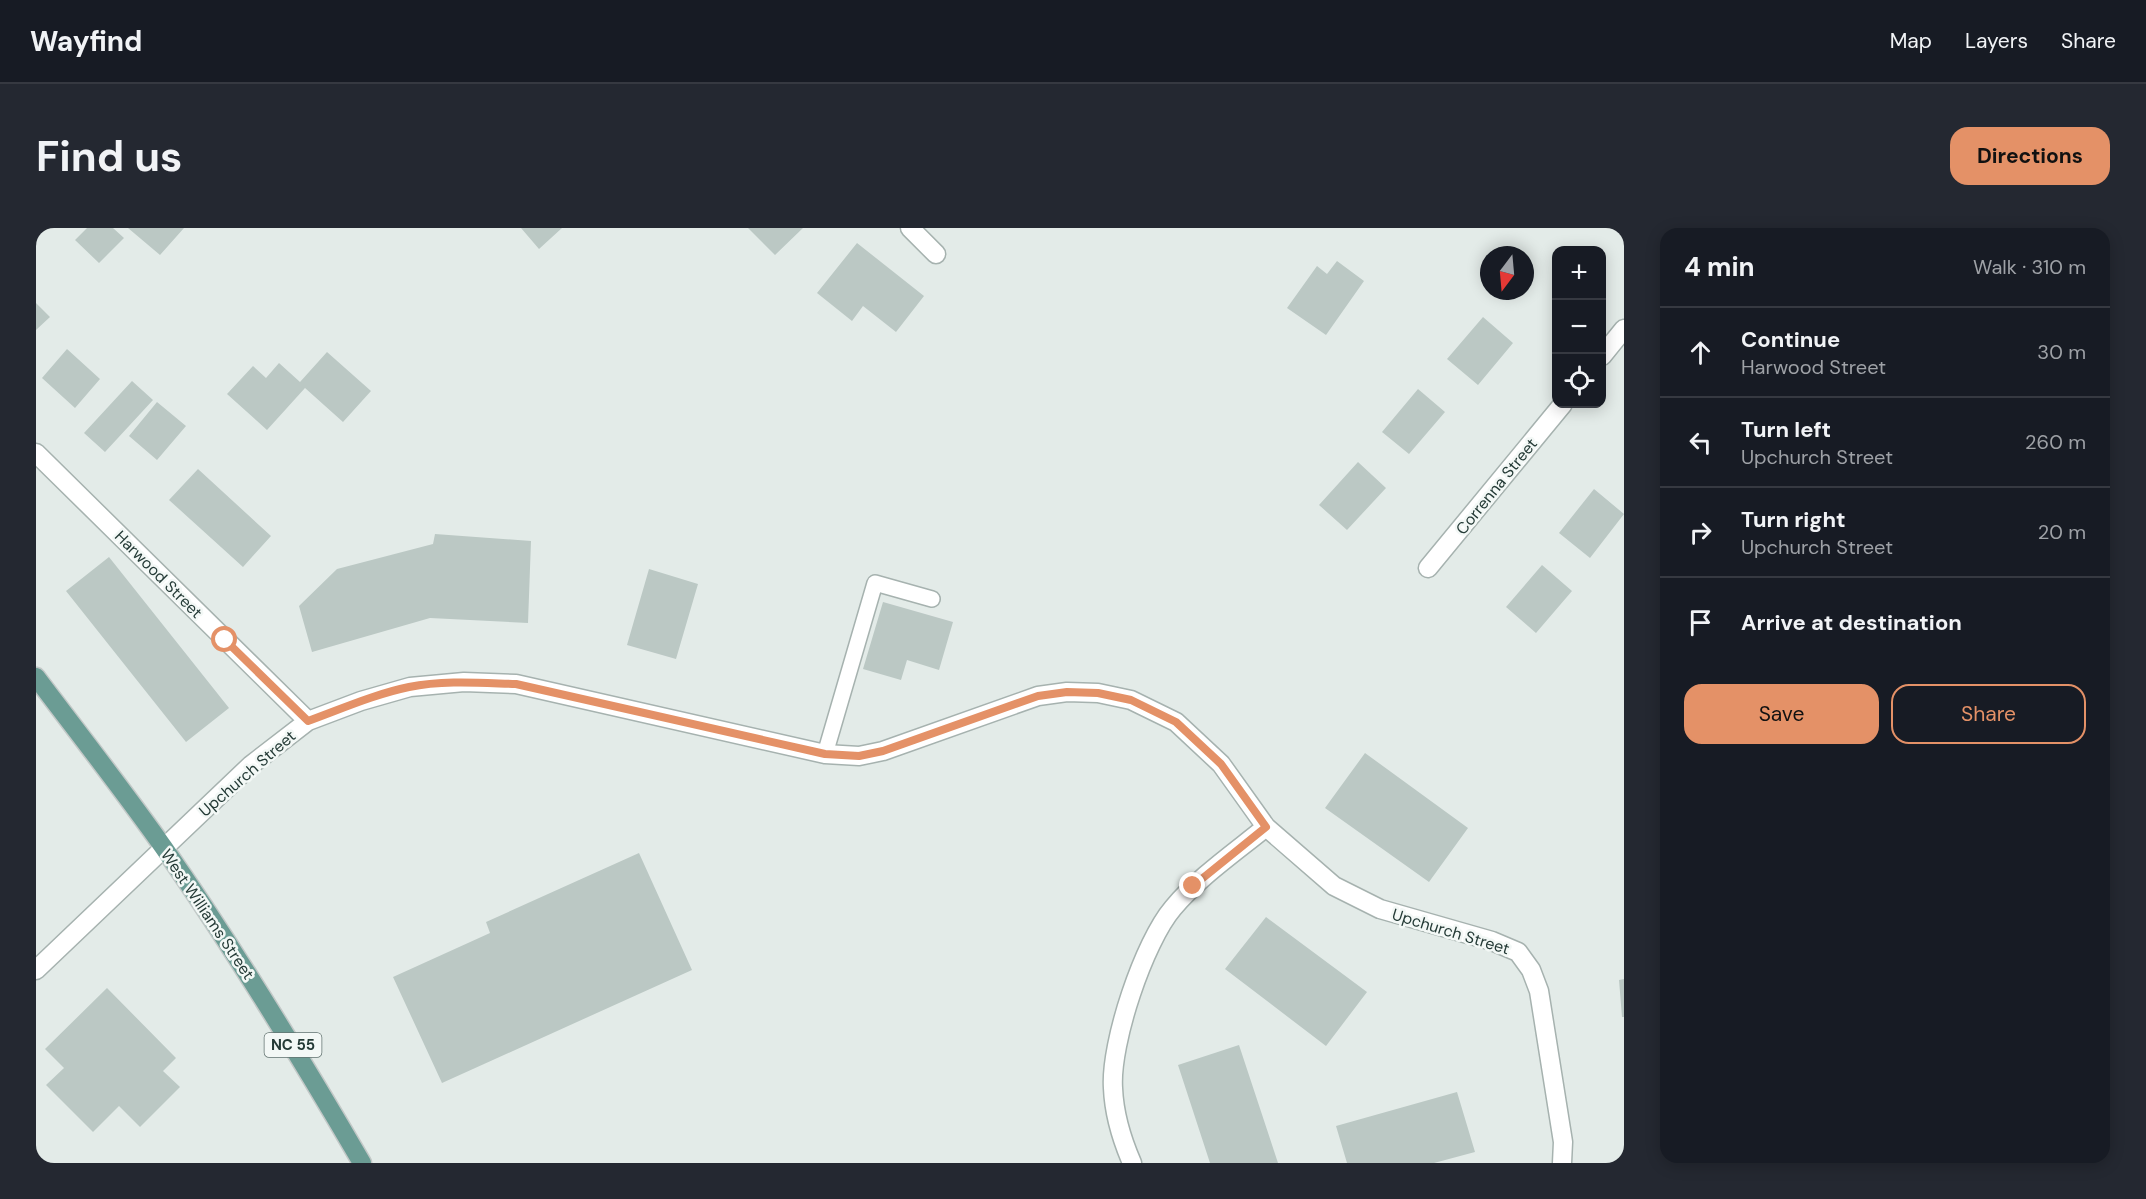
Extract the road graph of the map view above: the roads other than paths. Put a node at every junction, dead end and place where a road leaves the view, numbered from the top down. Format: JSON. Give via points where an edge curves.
{"nodes":[{"id":1,"x":910,"y":228,"type":"edge"},
{"id":2,"x":936,"y":254,"type":"dead end"},
{"id":3,"x":1624,"y":329,"type":"edge"},
{"id":4,"x":1604,"y":354,"type":"edge"},
{"id":5,"x":1560,"y":408,"type":"edge"},
{"id":6,"x":36,"y":453,"type":"edge"},
{"id":7,"x":1428,"y":568,"type":"dead end"},
{"id":8,"x":932,"y":599,"type":"dead end"},
{"id":9,"x":36,"y":677,"type":"edge"},
{"id":10,"x":308,"y":721,"type":"junction"},
{"id":11,"x":825,"y":754,"type":"junction"},
{"id":12,"x":1266,"y":827,"type":"junction"},
{"id":13,"x":163,"y":848,"type":"junction"},
{"id":14,"x":36,"y":970,"type":"edge"},
{"id":15,"x":362,"y":1163,"type":"edge"},
{"id":16,"x":1132,"y":1163,"type":"edge"},
{"id":17,"x":1562,"y":1163,"type":"edge"}],
"edges":[{"from":1,"to":2,"type":"street"},
{"from":3,"to":4,"type":"street"},
{"from":5,"to":7,"type":"street","name":"Correnna Street"},
{"from":6,"to":10,"type":"street","name":"Harwood Street"},
{"from":8,"to":11,"type":"lane","via":[[875,583]]},
{"from":9,"to":13,"type":"main road","name":"West Williams Street","number":"NC 55"},
{"from":10,"to":11,"type":"street","name":"Upchurch Street","via":[[410,687],[464,682],[516,684]]},
{"from":10,"to":13,"type":"street","name":"Upchurch Street","via":[[251,765]]},
{"from":11,"to":12,"type":"street","name":"Upchurch Street","via":[[859,756],[883,751],[1038,696],[1098,693],[1131,700],[1176,722],[1221,764]]},
{"from":12,"to":16,"type":"street","via":[[1193,886],[1171,910],[1138,973],[1125,1012],[1113,1086],[1117,1117]]},
{"from":12,"to":17,"type":"street","name":"Upchurch Street","via":[[1315,872],[1355,898],[1518,952],[1539,991],[1563,1142]]},
{"from":13,"to":14,"type":"street","name":"Upchurch Street"},
{"from":13,"to":15,"type":"main road","name":"West Williams Street","number":"NC 55","via":[[290,1039]]}]}
